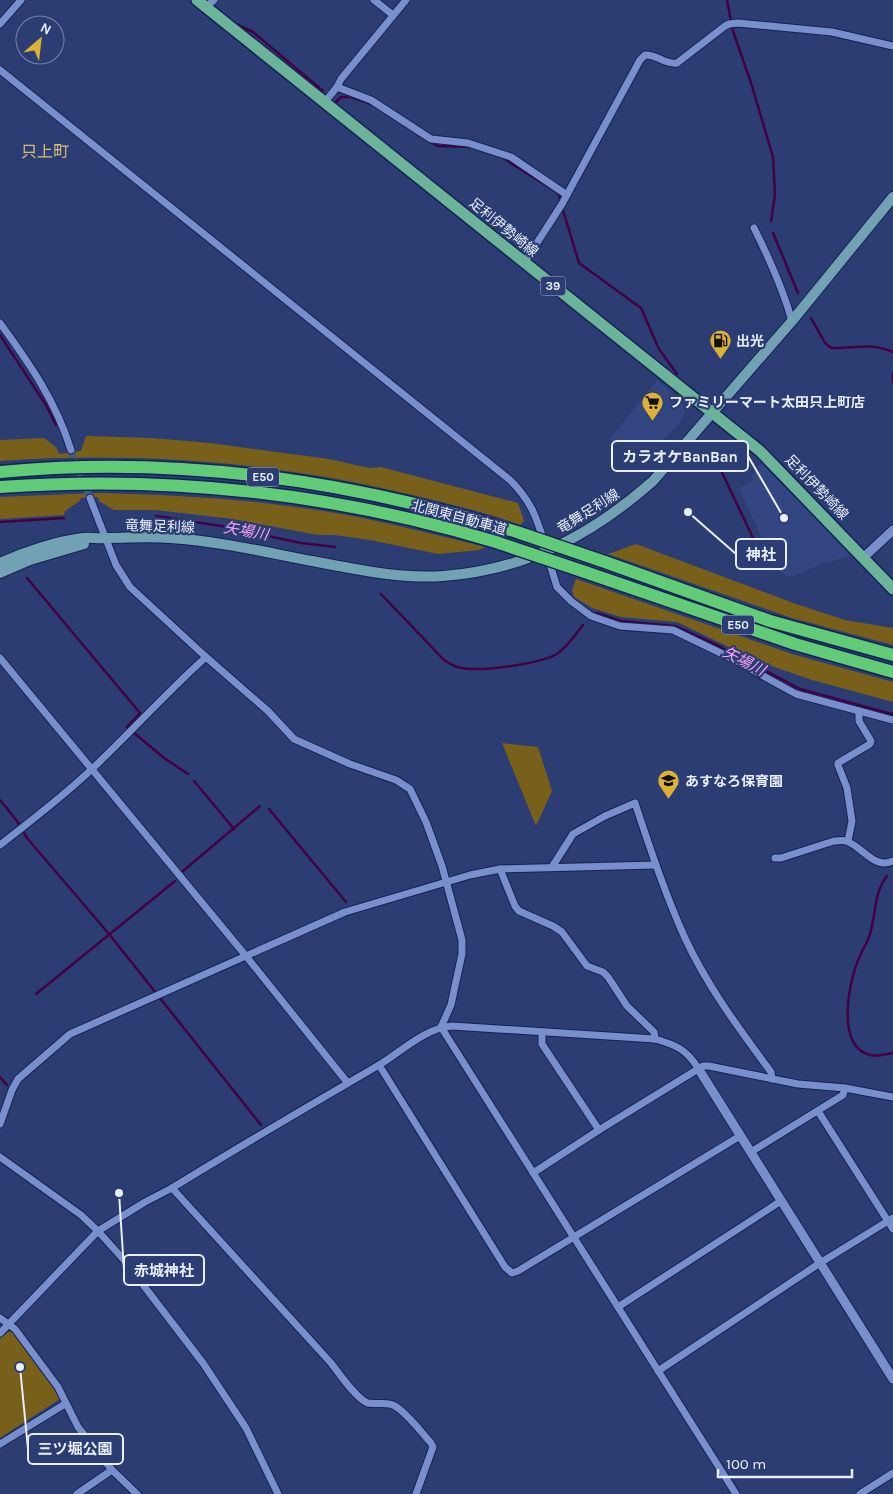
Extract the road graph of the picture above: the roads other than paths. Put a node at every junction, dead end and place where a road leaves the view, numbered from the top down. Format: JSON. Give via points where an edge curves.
{"nodes":[{"id":1,"x":21,"y":0,"type":"edge"},
{"id":2,"x":374,"y":0,"type":"edge"},
{"id":3,"x":406,"y":0,"type":"edge"},
{"id":4,"x":206,"y":2,"type":"edge"},
{"id":5,"x":393,"y":14,"type":"junction"},
{"id":6,"x":0,"y":24,"type":"edge"},
{"id":7,"x":893,"y":46,"type":"edge"},
{"id":8,"x":0,"y":70,"type":"edge"},
{"id":9,"x":337,"y":87,"type":"junction"},
{"id":10,"x":324,"y":103,"type":"junction"},
{"id":11,"x":567,"y":195,"type":"junction"},
{"id":12,"x":893,"y":197,"type":"edge"},
{"id":13,"x":754,"y":228,"type":"dead end"},
{"id":14,"x":524,"y":262,"type":"junction"},
{"id":15,"x":792,"y":321,"type":"junction"},
{"id":16,"x":0,"y":323,"type":"edge"},
{"id":17,"x":713,"y":413,"type":"junction"},
{"id":18,"x":71,"y":450,"type":"tunnel mouth"},
{"id":19,"x":0,"y":472,"type":"edge"},
{"id":20,"x":0,"y":487,"type":"edge"},
{"id":21,"x":90,"y":498,"type":"tunnel mouth"},
{"id":22,"x":893,"y":530,"type":"edge"},
{"id":23,"x":107,"y":538,"type":"junction"},
{"id":24,"x":546,"y":551,"type":"junction"},
{"id":25,"x":863,"y":558,"type":"junction"},
{"id":26,"x":0,"y":563,"type":"edge"},
{"id":27,"x":0,"y":573,"type":"edge"},
{"id":28,"x":893,"y":589,"type":"edge"},
{"id":29,"x":893,"y":655,"type":"edge"},
{"id":30,"x":206,"y":657,"type":"junction"},
{"id":31,"x":0,"y":658,"type":"edge"},
{"id":32,"x":893,"y":672,"type":"edge"},
{"id":33,"x":859,"y":711,"type":"junction"},
{"id":34,"x":893,"y":720,"type":"edge"},
{"id":35,"x":92,"y":769,"type":"junction"},
{"id":36,"x":848,"y":841,"type":"junction"},
{"id":37,"x":0,"y":845,"type":"edge"},
{"id":38,"x":775,"y":858,"type":"dead end"},
{"id":39,"x":893,"y":861,"type":"edge"},
{"id":40,"x":656,"y":865,"type":"junction"},
{"id":41,"x":552,"y":867,"type":"junction"},
{"id":42,"x":500,"y":869,"type":"junction"},
{"id":43,"x":446,"y":883,"type":"junction"},
{"id":44,"x":246,"y":956,"type":"junction"},
{"id":45,"x":441,"y":1027,"type":"junction"},
{"id":46,"x":542,"y":1032,"type":"junction"},
{"id":47,"x":655,"y":1039,"type":"junction"},
{"id":48,"x":379,"y":1065,"type":"junction"},
{"id":49,"x":698,"y":1068,"type":"junction"},
{"id":50,"x":772,"y":1079,"type":"junction"},
{"id":51,"x":347,"y":1082,"type":"junction"},
{"id":52,"x":844,"y":1088,"type":"junction"},
{"id":53,"x":893,"y":1097,"type":"edge"},
{"id":54,"x":818,"y":1111,"type":"junction"},
{"id":55,"x":0,"y":1124,"type":"edge"},
{"id":56,"x":599,"y":1130,"type":"junction"},
{"id":57,"x":740,"y":1136,"type":"junction"},
{"id":58,"x":751,"y":1152,"type":"junction"},
{"id":59,"x":0,"y":1157,"type":"edge"},
{"id":60,"x":533,"y":1173,"type":"junction"},
{"id":61,"x":172,"y":1188,"type":"junction"},
{"id":62,"x":782,"y":1201,"type":"junction"},
{"id":63,"x":890,"y":1220,"type":"edge"},
{"id":64,"x":893,"y":1229,"type":"edge"},
{"id":65,"x":98,"y":1231,"type":"junction"},
{"id":66,"x":574,"y":1238,"type":"junction"},
{"id":67,"x":820,"y":1263,"type":"junction"},
{"id":68,"x":618,"y":1307,"type":"junction"},
{"id":69,"x":0,"y":1318,"type":"edge"},
{"id":70,"x":9,"y":1325,"type":"junction"},
{"id":71,"x":0,"y":1333,"type":"edge"},
{"id":72,"x":658,"y":1371,"type":"junction"},
{"id":73,"x":893,"y":1378,"type":"edge"},
{"id":74,"x":65,"y":1404,"type":"junction"},
{"id":75,"x":0,"y":1444,"type":"edge"},
{"id":76,"x":112,"y":1470,"type":"junction"},
{"id":77,"x":893,"y":1474,"type":"edge"},
{"id":78,"x":77,"y":1494,"type":"edge"},
{"id":79,"x":137,"y":1494,"type":"edge"},
{"id":80,"x":278,"y":1494,"type":"edge"},
{"id":81,"x":416,"y":1494,"type":"edge"},
{"id":82,"x":736,"y":1494,"type":"edge"},
{"id":83,"x":860,"y":1494,"type":"edge"}],
"edges":[{"from":1,"to":6,"type":"street"},
{"from":2,"to":5,"type":"street"},
{"from":3,"to":5,"type":"street"},
{"from":4,"to":10,"type":"main road","name":"足利伊勢崎線","number":"39"},
{"from":5,"to":9,"type":"street"},
{"from":7,"to":11,"type":"street","via":[[832,32],[738,22],[725,26],[677,63],[645,55]]},
{"from":8,"to":24,"type":"street","via":[[510,480],[531,506]]},
{"from":9,"to":10,"type":"street"},
{"from":9,"to":11,"type":"street","via":[[371,100],[431,139],[468,143],[511,157]]},
{"from":10,"to":14,"type":"main road","name":"足利伊勢崎線","number":"39"},
{"from":11,"to":14,"type":"street"},
{"from":12,"to":15,"type":"main road","name":"竜舞足利線"},
{"from":13,"to":15,"type":"street"},
{"from":14,"to":17,"type":"main road","name":"足利伊勢崎線","number":"39"},
{"from":15,"to":17,"type":"main road","name":"竜舞足利線"},
{"from":16,"to":18,"type":"street","via":[[52,400]]},
{"from":17,"to":24,"type":"main road","name":"竜舞足利線","via":[[632,500],[604,521]]},
{"from":17,"to":25,"type":"main road","name":"足利伊勢崎線","number":"39","via":[[772,462]]},
{"from":19,"to":29,"type":"highway","name":"北関東自動車道","number":"E50","bridge":true,"via":[[165,468],[273,478],[376,495],[520,533],[770,621]]},
{"from":20,"to":32,"type":"highway","name":"北関東自動車道","number":"E50","bridge":true,"via":[[161,484],[247,491],[374,510],[496,542],[795,644]]},
{"from":21,"to":23,"type":"street"},
{"from":22,"to":25,"type":"street"},
{"from":23,"to":24,"type":"main road","name":"竜舞足利線","via":[[140,536],[193,540],[414,576],[444,576],[493,569]]},
{"from":23,"to":26,"type":"main road","name":"竜舞足利線","via":[[64,542]]},
{"from":23,"to":27,"type":"main road","name":"竜舞足利線","via":[[30,560]]},
{"from":23,"to":30,"type":"street","via":[[125,581]]},
{"from":24,"to":33,"type":"street","via":[[557,587],[592,616],[620,626],[673,630],[796,694]]},
{"from":25,"to":28,"type":"main road","name":"足利伊勢崎線","number":"39"},
{"from":30,"to":35,"type":"street"},
{"from":30,"to":43,"type":"street","via":[[268,711],[294,739],[396,780],[408,788],[426,822]]},
{"from":31,"to":35,"type":"street"},
{"from":33,"to":34,"type":"street"},
{"from":33,"to":36,"type":"street","via":[[859,720],[870,744],[838,763],[848,788],[852,821]]},
{"from":35,"to":37,"type":"street"},
{"from":35,"to":44,"type":"street"},
{"from":36,"to":38,"type":"street","via":[[834,841]]},
{"from":36,"to":39,"type":"street","via":[[880,862]]},
{"from":40,"to":41,"type":"street"},
{"from":40,"to":41,"type":"street","via":[[635,803],[573,834]]},
{"from":40,"to":50,"type":"street","via":[[703,972],[771,1072]]},
{"from":41,"to":42,"type":"street"},
{"from":42,"to":43,"type":"street","via":[[470,874]]},
{"from":42,"to":47,"type":"street","via":[[519,911],[562,932],[588,966],[608,977],[627,1006],[654,1032]]},
{"from":43,"to":44,"type":"street","via":[[345,912]]},
{"from":43,"to":45,"type":"street","via":[[463,948],[451,1005]]},
{"from":44,"to":51,"type":"street"},
{"from":44,"to":55,"type":"street","via":[[70,1034],[18,1079]]},
{"from":45,"to":46,"type":"street"},
{"from":45,"to":48,"type":"street"},
{"from":45,"to":60,"type":"street"},
{"from":46,"to":47,"type":"street"},
{"from":46,"to":56,"type":"street","via":[[542,1044]]},
{"from":47,"to":49,"type":"street","via":[[686,1052]]},
{"from":48,"to":51,"type":"street"},
{"from":48,"to":66,"type":"street","via":[[508,1271],[518,1272]]},
{"from":49,"to":50,"type":"street","via":[[709,1066]]},
{"from":49,"to":56,"type":"street"},
{"from":49,"to":57,"type":"street"},
{"from":50,"to":52,"type":"street"},
{"from":51,"to":61,"type":"street"},
{"from":52,"to":53,"type":"street"},
{"from":52,"to":54,"type":"street","via":[[843,1095]]},
{"from":54,"to":58,"type":"street"},
{"from":54,"to":63,"type":"street"},
{"from":56,"to":60,"type":"street"},
{"from":57,"to":58,"type":"street"},
{"from":57,"to":66,"type":"street"},
{"from":58,"to":62,"type":"street"},
{"from":59,"to":65,"type":"street","via":[[81,1215]]},
{"from":60,"to":66,"type":"street"},
{"from":61,"to":65,"type":"street"},
{"from":61,"to":81,"type":"street","via":[[356,1394],[365,1402],[392,1404],[431,1443],[433,1447]]},
{"from":62,"to":67,"type":"street"},
{"from":62,"to":68,"type":"street"},
{"from":63,"to":64,"type":"street"},
{"from":63,"to":67,"type":"street"},
{"from":65,"to":70,"type":"street"},
{"from":65,"to":80,"type":"street","via":[[203,1363],[246,1428]]},
{"from":66,"to":68,"type":"street"},
{"from":67,"to":72,"type":"street"},
{"from":67,"to":73,"type":"street"},
{"from":68,"to":72,"type":"street"},
{"from":69,"to":70,"type":"street"},
{"from":70,"to":71,"type":"street"},
{"from":70,"to":74,"type":"street","via":[[58,1387]]},
{"from":72,"to":82,"type":"street"},
{"from":74,"to":75,"type":"street"},
{"from":74,"to":76,"type":"street","via":[[78,1427]]},
{"from":76,"to":78,"type":"street"},
{"from":76,"to":79,"type":"street"},
{"from":77,"to":83,"type":"street"}]}
